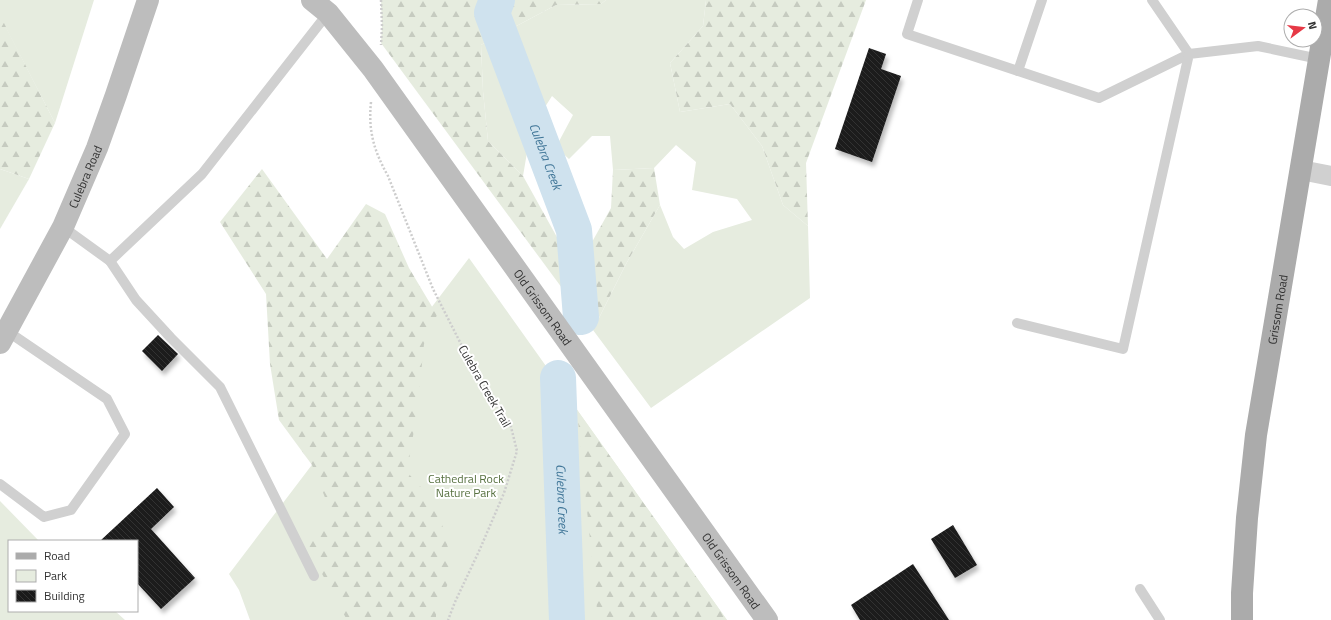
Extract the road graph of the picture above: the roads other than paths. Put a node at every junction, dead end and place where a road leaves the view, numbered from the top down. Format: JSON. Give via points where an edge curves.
{"nodes":[{"id":1,"x":148,"y":0,"type":"edge"},
{"id":2,"x":918,"y":0,"type":"edge"},
{"id":3,"x":1042,"y":0,"type":"edge"},
{"id":4,"x":1152,"y":0,"type":"edge"},
{"id":5,"x":1329,"y":0,"type":"edge"},
{"id":6,"x":319,"y":4,"type":"edge"},
{"id":7,"x":1189,"y":54,"type":"junction"},
{"id":8,"x":1319,"y":59,"type":"junction"},
{"id":9,"x":1018,"y":71,"type":"junction"},
{"id":10,"x":1301,"y":170,"type":"junction"},
{"id":11,"x":1331,"y":176,"type":"edge"},
{"id":12,"x":63,"y":227,"type":"junction"},
{"id":13,"x":110,"y":261,"type":"junction"},
{"id":14,"x":1017,"y":322,"type":"dead end"},
{"id":15,"x":3,"y":337,"type":"edge"},
{"id":16,"x":0,"y":484,"type":"edge"},
{"id":17,"x":314,"y":576,"type":"dead end"},
{"id":18,"x":1140,"y":589,"type":"dead end"},
{"id":19,"x":767,"y":620,"type":"edge"},
{"id":20,"x":1160,"y":620,"type":"edge"},
{"id":21,"x":1242,"y":620,"type":"edge"}],
"edges":[{"from":1,"to":12,"type":"street","name":"Culebra Road","via":[[97,148]]},
{"from":2,"to":9,"type":"lane","via":[[907,34]]},
{"from":3,"to":9,"type":"lane"},
{"from":4,"to":7,"type":"lane"},
{"from":5,"to":8,"type":"main road","name":"Grissom Road"},
{"from":6,"to":13,"type":"lane","via":[[202,174]]},
{"from":6,"to":19,"type":"street","name":"Old Grissom Road","via":[[374,69]]},
{"from":7,"to":8,"type":"lane","via":[[1258,46]]},
{"from":7,"to":9,"type":"lane","via":[[1099,98]]},
{"from":7,"to":14,"type":"lane","via":[[1123,349]]},
{"from":8,"to":10,"type":"main road","name":"Grissom Road"},
{"from":10,"to":11,"type":"street"},
{"from":10,"to":21,"type":"main road","name":"Grissom Road","via":[[1256,435],[1246,518]]},
{"from":12,"to":13,"type":"lane"},
{"from":12,"to":15,"type":"street","name":"Culebra Road"},
{"from":13,"to":17,"type":"lane","via":[[136,300],[220,387]]},
{"from":15,"to":16,"type":"lane","via":[[107,399],[124,434],[71,510],[44,517]]},
{"from":18,"to":20,"type":"lane"}]}
